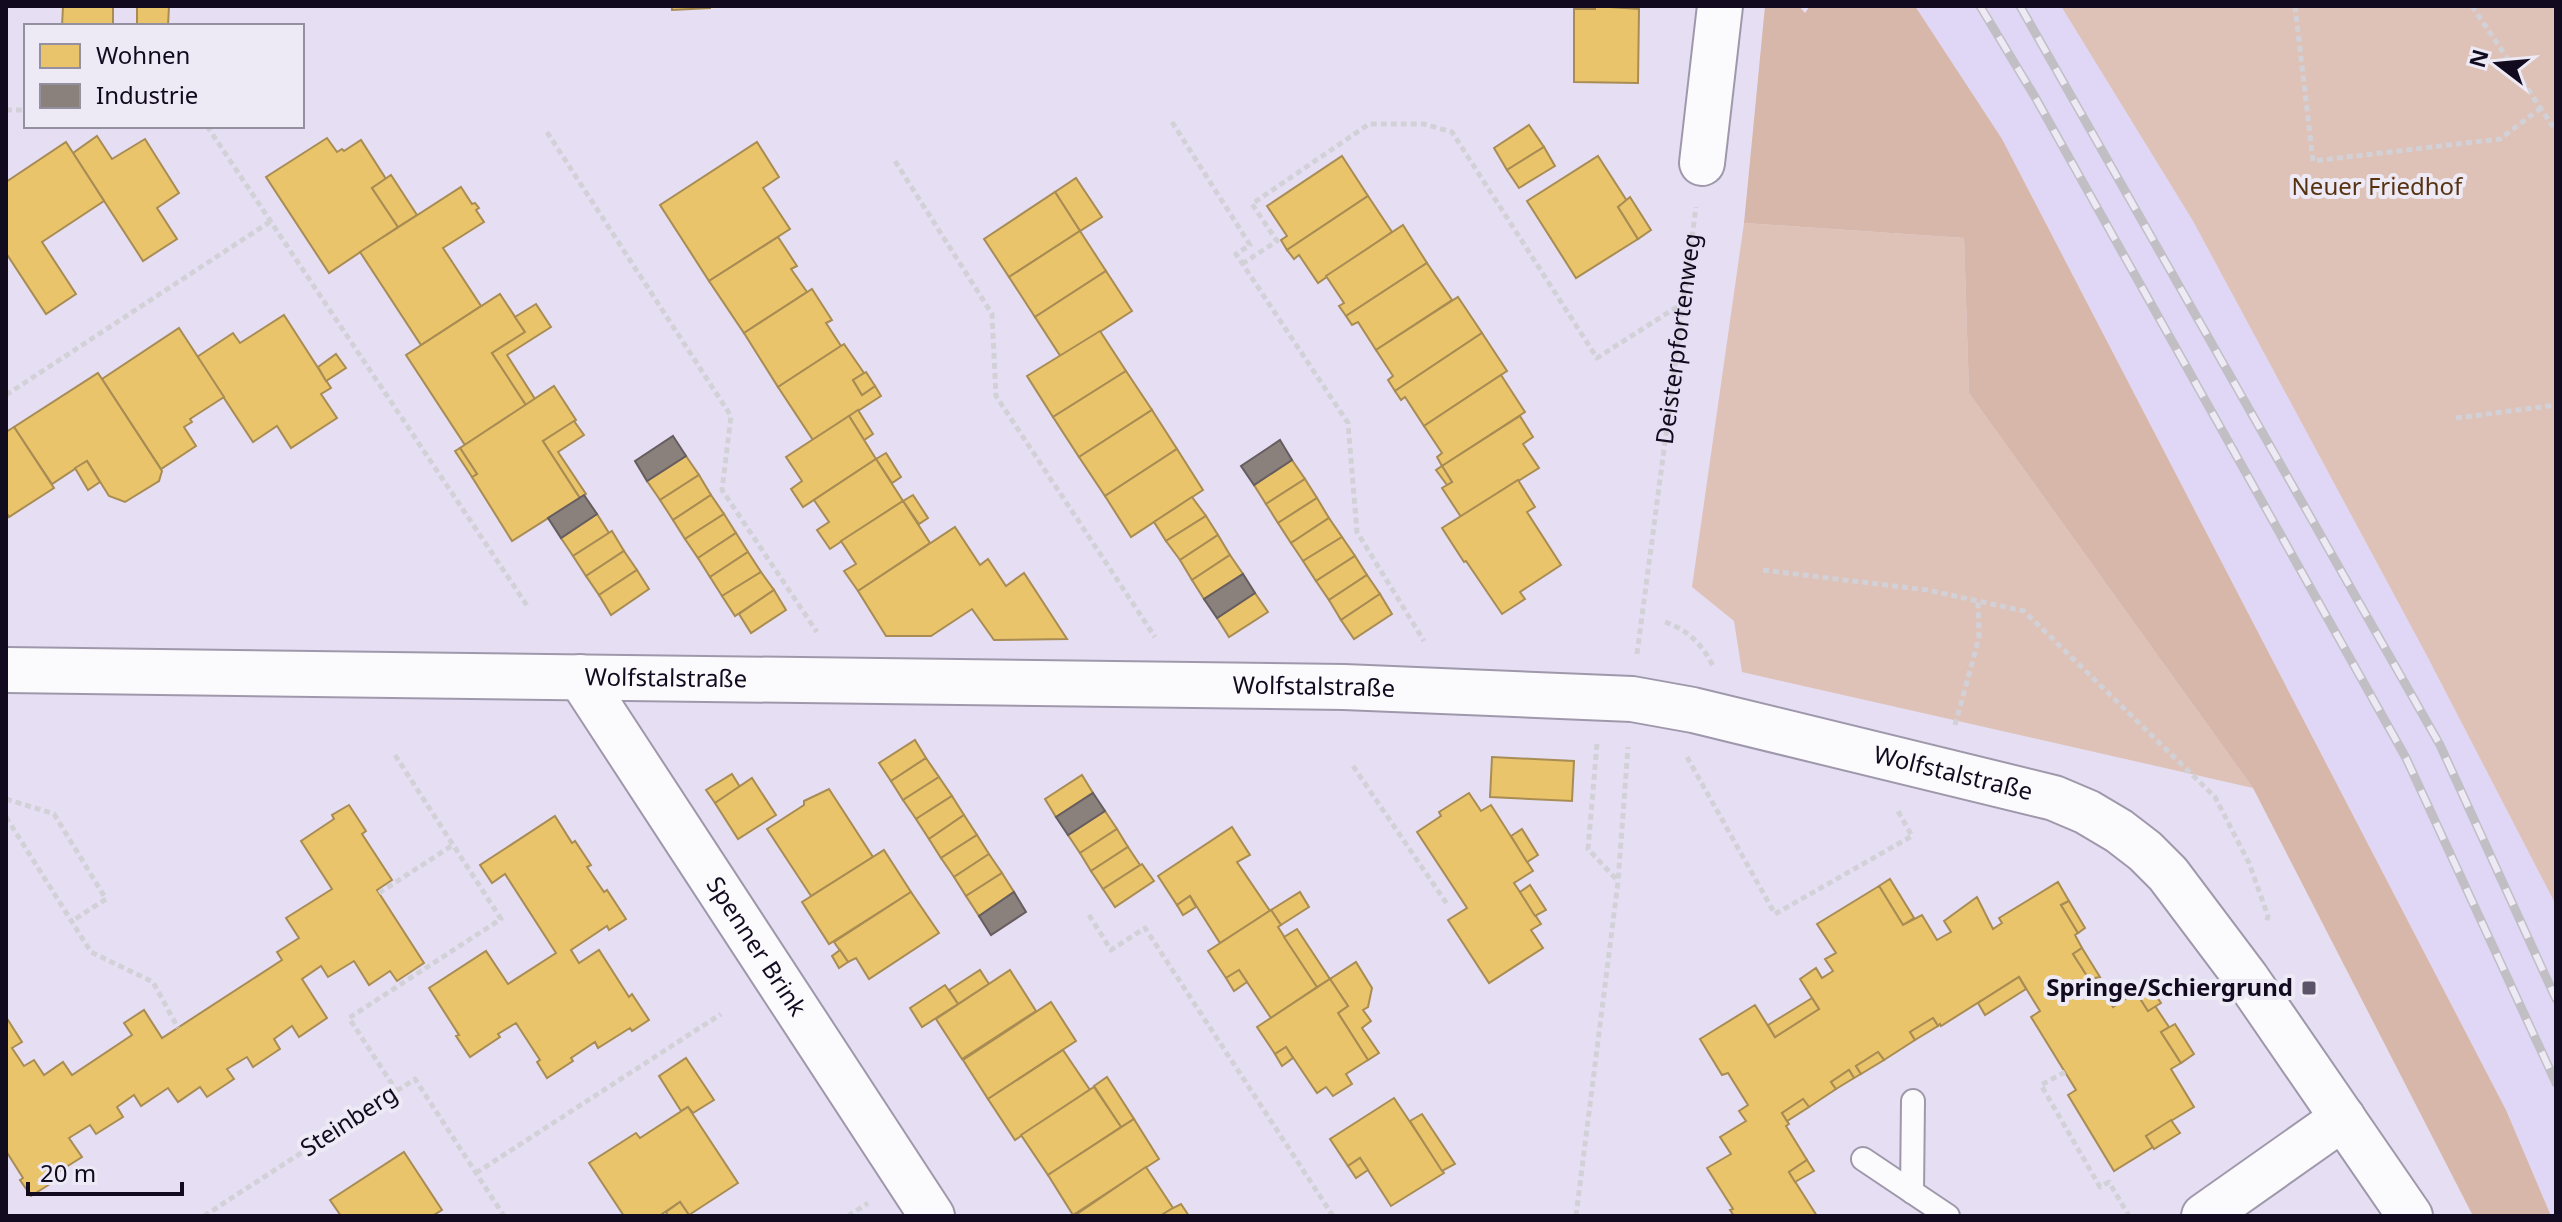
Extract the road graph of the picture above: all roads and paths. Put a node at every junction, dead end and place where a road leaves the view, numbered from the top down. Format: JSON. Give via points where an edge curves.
{"nodes":[{"id":1,"x":1720,"y":6,"type":"edge"},
{"id":2,"x":2295,"y":6,"type":"edge"},
{"id":3,"x":2472,"y":6,"type":"edge"},
{"id":4,"x":2541,"y":108,"type":"junction"},
{"id":5,"x":1172,"y":122,"type":"dead end"},
{"id":6,"x":208,"y":128,"type":"edge"},
{"id":7,"x":2556,"y":131,"type":"edge"},
{"id":8,"x":547,"y":132,"type":"dead end"},
{"id":9,"x":895,"y":161,"type":"dead end"},
{"id":10,"x":1702,"y":163,"type":"joint"},
{"id":11,"x":271,"y":221,"type":"junction"},
{"id":12,"x":1242,"y":264,"type":"junction"},
{"id":13,"x":1683,"y":302,"type":"junction"},
{"id":14,"x":6,"y":395,"type":"edge"},
{"id":15,"x":2556,"y":405,"type":"edge"},
{"id":16,"x":2456,"y":418,"type":"dead end"},
{"id":17,"x":1763,"y":570,"type":"dead end"},
{"id":18,"x":1978,"y":601,"type":"junction"},
{"id":19,"x":528,"y":607,"type":"dead end"},
{"id":20,"x":1665,"y":622,"type":"dead end"},
{"id":21,"x":823,"y":641,"type":"dead end"},
{"id":22,"x":1161,"y":645,"type":"dead end"},
{"id":23,"x":1429,"y":649,"type":"dead end"},
{"id":24,"x":1637,"y":655,"type":"dead end"},
{"id":25,"x":6,"y":670,"type":"edge"},
{"id":26,"x":1716,"y":672,"type":"dead end"},
{"id":27,"x":580,"y":677,"type":"junction"},
{"id":28,"x":1954,"y":728,"type":"dead end"},
{"id":29,"x":1598,"y":730,"type":"dead end"},
{"id":30,"x":1629,"y":745,"type":"dead end"},
{"id":31,"x":395,"y":755,"type":"dead end"},
{"id":32,"x":1686,"y":756,"type":"dead end"},
{"id":33,"x":1353,"y":766,"type":"dead end"},
{"id":34,"x":6,"y":799,"type":"edge"},
{"id":35,"x":1896,"y":808,"type":"dead end"},
{"id":36,"x":6,"y":817,"type":"edge"},
{"id":37,"x":453,"y":845,"type":"junction"},
{"id":38,"x":1618,"y":882,"type":"junction"},
{"id":39,"x":379,"y":893,"type":"dead end"},
{"id":40,"x":1447,"y":904,"type":"dead end"},
{"id":41,"x":1089,"y":915,"type":"dead end"},
{"id":42,"x":72,"y":921,"type":"junction"},
{"id":43,"x":2263,"y":931,"type":"dead end"},
{"id":44,"x":721,"y":1014,"type":"dead end"},
{"id":45,"x":178,"y":1028,"type":"dead end"},
{"id":46,"x":2065,"y":1072,"type":"dead end"},
{"id":47,"x":396,"y":1090,"type":"junction"},
{"id":48,"x":1913,"y":1101,"type":"dead end"},
{"id":49,"x":2343,"y":1118,"type":"junction"},
{"id":50,"x":1863,"y":1159,"type":"dead end"},
{"id":51,"x":476,"y":1173,"type":"junction"},
{"id":52,"x":1912,"y":1192,"type":"junction"},
{"id":53,"x":875,"y":1198,"type":"dead end"},
{"id":54,"x":204,"y":1216,"type":"edge"},
{"id":55,"x":504,"y":1216,"type":"edge"},
{"id":56,"x":848,"y":1216,"type":"edge"},
{"id":57,"x":932,"y":1216,"type":"edge"},
{"id":58,"x":1333,"y":1216,"type":"edge"},
{"id":59,"x":1576,"y":1216,"type":"edge"},
{"id":60,"x":1948,"y":1216,"type":"edge"},
{"id":61,"x":2129,"y":1216,"type":"edge"},
{"id":62,"x":2204,"y":1216,"type":"edge"},
{"id":63,"x":2410,"y":1216,"type":"edge"}],
"edges":[{"from":1,"to":10,"type":"street"},
{"from":2,"to":4,"type":"path","via":[[2313,161],[2500,139]]},
{"from":3,"to":4,"type":"path"},
{"from":4,"to":7,"type":"path"},
{"from":5,"to":12,"type":"path","via":[[1250,245],[1236,254]]},
{"from":6,"to":11,"type":"path"},
{"from":8,"to":21,"type":"path","via":[[731,416],[722,490]]},
{"from":9,"to":22,"type":"path","via":[[992,314],[996,396]]},
{"from":10,"to":13,"type":"path","name":"Deisterpfortenweg"},
{"from":11,"to":14,"type":"path"},
{"from":11,"to":19,"type":"path"},
{"from":12,"to":13,"type":"path","via":[[1277,241],[1252,204],[1369,124],[1424,124],[1452,132],[1597,358]]},
{"from":12,"to":23,"type":"path","via":[[1348,423],[1357,532]]},
{"from":13,"to":24,"type":"path","name":"Deisterpfortenweg"},
{"from":15,"to":16,"type":"path"},
{"from":17,"to":18,"type":"path"},
{"from":18,"to":28,"type":"path","via":[[1979,638]]},
{"from":18,"to":43,"type":"path","via":[[2024,611],[2215,797],[2249,863],[2268,916]]},
{"from":20,"to":26,"type":"path","via":[[1690,634]]},
{"from":25,"to":27,"type":"street","name":"Wolfstalstraße"},
{"from":27,"to":49,"type":"street","name":"Wolfstalstraße","via":[[1344,687],[1632,699],[2054,798],[2127,838],[2168,874]]},
{"from":27,"to":57,"type":"street","name":"Spenner Brink"},
{"from":29,"to":38,"type":"path","via":[[1588,849]]},
{"from":30,"to":38,"type":"path"},
{"from":31,"to":37,"type":"path"},
{"from":32,"to":35,"type":"path","via":[[1775,914],[1912,836]]},
{"from":33,"to":40,"type":"path"},
{"from":34,"to":42,"type":"path","via":[[54,814],[106,899]]},
{"from":36,"to":42,"type":"path"},
{"from":37,"to":39,"type":"path"},
{"from":37,"to":47,"type":"path","via":[[501,919],[349,1018]]},
{"from":38,"to":59,"type":"path"},
{"from":41,"to":58,"type":"path","via":[[1111,950],[1145,928]]},
{"from":42,"to":45,"type":"path","via":[[91,952],[153,982]]},
{"from":44,"to":51,"type":"path"},
{"from":46,"to":61,"type":"path","via":[[2041,1085],[2100,1187],[2109,1182]]},
{"from":47,"to":51,"type":"path","name":"Steinberg","via":[[415,1079]]},
{"from":47,"to":54,"type":"path","name":"Steinberg"},
{"from":48,"to":52,"type":"lane"},
{"from":49,"to":62,"type":"street"},
{"from":49,"to":63,"type":"street","name":"Wolfstalstraße"},
{"from":50,"to":52,"type":"lane"},
{"from":51,"to":55,"type":"path"},
{"from":52,"to":60,"type":"lane"},
{"from":53,"to":56,"type":"path"}]}
